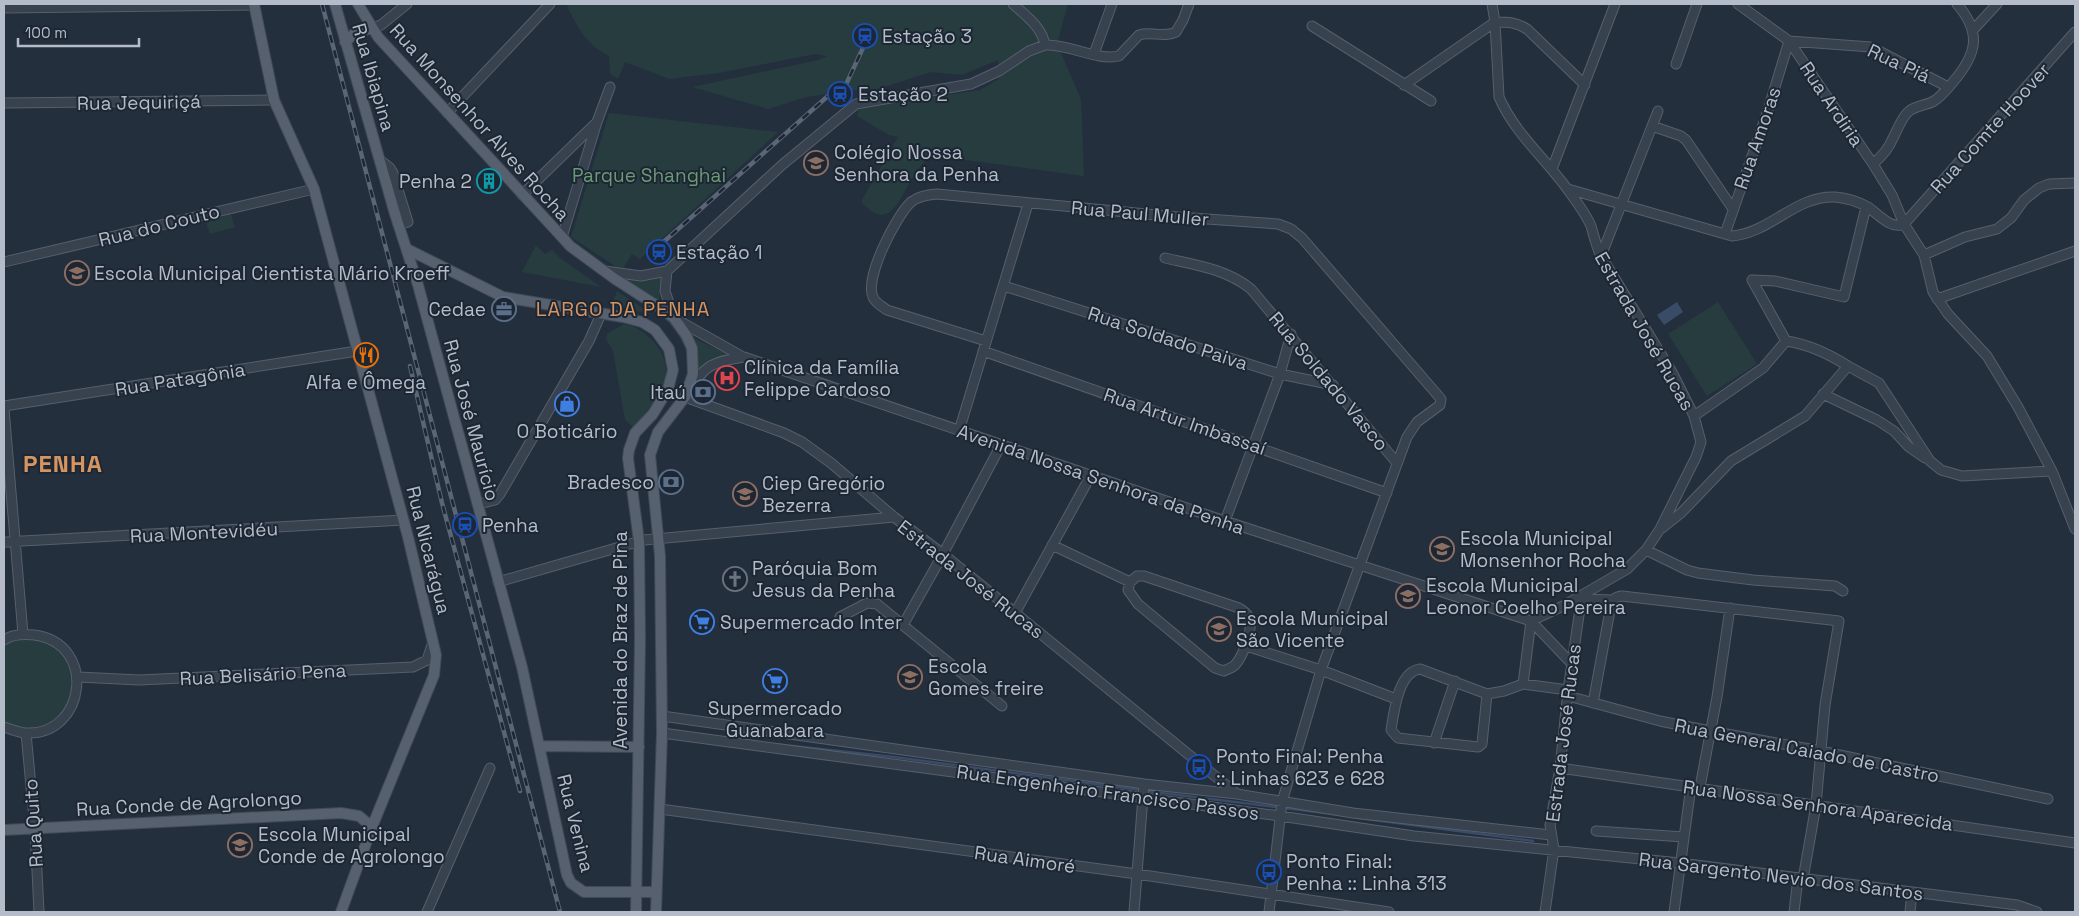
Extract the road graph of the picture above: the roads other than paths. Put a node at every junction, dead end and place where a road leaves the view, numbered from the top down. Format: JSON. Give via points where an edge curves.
{"nodes":[{"id":1,"x":254,"y":4,"type":"edge"},
{"id":2,"x":335,"y":4,"type":"edge"},
{"id":3,"x":358,"y":4,"type":"edge"},
{"id":4,"x":407,"y":4,"type":"edge"},
{"id":5,"x":550,"y":4,"type":"edge"},
{"id":6,"x":1013,"y":4,"type":"edge"},
{"id":7,"x":1112,"y":4,"type":"edge"},
{"id":8,"x":1188,"y":4,"type":"edge"},
{"id":9,"x":1492,"y":4,"type":"edge"},
{"id":10,"x":1615,"y":4,"type":"edge"},
{"id":11,"x":1697,"y":4,"type":"edge"},
{"id":12,"x":1738,"y":4,"type":"edge"},
{"id":13,"x":1957,"y":4,"type":"edge"},
{"id":14,"x":1996,"y":4,"type":"edge"},
{"id":15,"x":4,"y":8,"type":"edge"},
{"id":16,"x":1495,"y":22,"type":"junction"},
{"id":17,"x":1312,"y":26,"type":"dead end"},
{"id":18,"x":372,"y":28,"type":"junction"},
{"id":19,"x":1973,"y":30,"type":"junction"},
{"id":20,"x":2075,"y":32,"type":"edge"},
{"id":21,"x":345,"y":42,"type":"junction"},
{"id":22,"x":1789,"y":42,"type":"junction"},
{"id":23,"x":1046,"y":44,"type":"junction"},
{"id":24,"x":1094,"y":54,"type":"junction"},
{"id":25,"x":1676,"y":64,"type":"dead end"},
{"id":26,"x":1404,"y":85,"type":"junction"},
{"id":27,"x":1585,"y":85,"type":"junction"},
{"id":28,"x":610,"y":87,"type":"dead end"},
{"id":29,"x":1948,"y":87,"type":"junction"},
{"id":30,"x":274,"y":100,"type":"junction"},
{"id":31,"x":1431,"y":101,"type":"dead end"},
{"id":32,"x":4,"y":103,"type":"edge"},
{"id":33,"x":1658,"y":111,"type":"dead end"},
{"id":34,"x":447,"y":112,"type":"junction"},
{"id":35,"x":598,"y":122,"type":"junction"},
{"id":36,"x":1652,"y":126,"type":"junction"},
{"id":37,"x":1873,"y":164,"type":"junction"},
{"id":38,"x":1552,"y":170,"type":"junction"},
{"id":39,"x":2075,"y":183,"type":"edge"},
{"id":40,"x":314,"y":189,"type":"junction"},
{"id":41,"x":1568,"y":189,"type":"junction"},
{"id":42,"x":522,"y":194,"type":"junction"},
{"id":43,"x":1028,"y":204,"type":"junction"},
{"id":44,"x":1622,"y":204,"type":"junction"},
{"id":45,"x":1866,"y":206,"type":"junction"},
{"id":46,"x":1733,"y":209,"type":"junction"},
{"id":47,"x":1904,"y":224,"type":"junction"},
{"id":48,"x":1725,"y":234,"type":"junction"},
{"id":49,"x":562,"y":237,"type":"junction"},
{"id":50,"x":407,"y":248,"type":"junction"},
{"id":51,"x":2075,"y":251,"type":"edge"},
{"id":52,"x":1924,"y":255,"type":"junction"},
{"id":53,"x":1600,"y":256,"type":"junction"},
{"id":54,"x":1165,"y":258,"type":"dead end"},
{"id":55,"x":4,"y":262,"type":"edge"},
{"id":56,"x":604,"y":271,"type":"junction"},
{"id":57,"x":667,"y":271,"type":"junction"},
{"id":58,"x":1004,"y":286,"type":"junction"},
{"id":59,"x":1937,"y":299,"type":"junction"},
{"id":60,"x":601,"y":314,"type":"junction"},
{"id":61,"x":674,"y":318,"type":"junction"},
{"id":62,"x":1291,"y":334,"type":"junction"},
{"id":63,"x":1786,"y":340,"type":"junction"},
{"id":64,"x":986,"y":341,"type":"junction"},
{"id":65,"x":357,"y":351,"type":"junction"},
{"id":66,"x":983,"y":351,"type":"junction"},
{"id":67,"x":744,"y":357,"type":"junction"},
{"id":68,"x":1848,"y":366,"type":"junction"},
{"id":69,"x":1280,"y":374,"type":"junction"},
{"id":70,"x":1333,"y":385,"type":"junction"},
{"id":71,"x":1823,"y":394,"type":"junction"},
{"id":72,"x":685,"y":397,"type":"junction"},
{"id":73,"x":4,"y":408,"type":"edge"},
{"id":74,"x":1694,"y":416,"type":"junction"},
{"id":75,"x":4,"y":421,"type":"edge"},
{"id":76,"x":959,"y":431,"type":"junction"},
{"id":77,"x":1001,"y":445,"type":"junction"},
{"id":78,"x":1254,"y":445,"type":"junction"},
{"id":79,"x":1930,"y":461,"type":"junction"},
{"id":80,"x":1397,"y":462,"type":"junction"},
{"id":81,"x":2052,"y":471,"type":"junction"},
{"id":82,"x":1092,"y":475,"type":"junction"},
{"id":83,"x":1387,"y":493,"type":"junction"},
{"id":84,"x":483,"y":503,"type":"dead end"},
{"id":85,"x":894,"y":518,"type":"junction"},
{"id":86,"x":404,"y":520,"type":"junction"},
{"id":87,"x":1225,"y":521,"type":"junction"},
{"id":88,"x":1660,"y":529,"type":"junction"},
{"id":89,"x":2075,"y":529,"type":"edge"},
{"id":90,"x":659,"y":538,"type":"junction"},
{"id":91,"x":639,"y":541,"type":"junction"},
{"id":92,"x":4,"y":542,"type":"edge"},
{"id":93,"x":14,"y":542,"type":"junction"},
{"id":94,"x":1052,"y":545,"type":"junction"},
{"id":95,"x":1646,"y":550,"type":"junction"},
{"id":96,"x":943,"y":554,"type":"junction"},
{"id":97,"x":1360,"y":564,"type":"junction"},
{"id":98,"x":498,"y":582,"type":"junction"},
{"id":99,"x":1130,"y":582,"type":"junction"},
{"id":100,"x":1843,"y":591,"type":"dead end"},
{"id":101,"x":1582,"y":597,"type":"junction"},
{"id":102,"x":1612,"y":602,"type":"junction"},
{"id":103,"x":1730,"y":608,"type":"junction"},
{"id":104,"x":1015,"y":613,"type":"junction"},
{"id":105,"x":840,"y":617,"type":"dead end"},
{"id":106,"x":1531,"y":622,"type":"junction"},
{"id":107,"x":902,"y":625,"type":"junction"},
{"id":108,"x":23,"y":634,"type":"junction"},
{"id":109,"x":4,"y":640,"type":"edge"},
{"id":110,"x":433,"y":640,"type":"junction"},
{"id":111,"x":1246,"y":646,"type":"junction"},
{"id":112,"x":1572,"y":664,"type":"junction"},
{"id":113,"x":1321,"y":670,"type":"junction"},
{"id":114,"x":78,"y":677,"type":"junction"},
{"id":115,"x":1455,"y":681,"type":"junction"},
{"id":116,"x":1523,"y":684,"type":"junction"},
{"id":117,"x":1568,"y":693,"type":"junction"},
{"id":118,"x":1487,"y":694,"type":"junction"},
{"id":119,"x":1396,"y":699,"type":"junction"},
{"id":120,"x":1593,"y":703,"type":"junction"},
{"id":121,"x":1002,"y":706,"type":"dead end"},
{"id":122,"x":662,"y":716,"type":"junction"},
{"id":123,"x":700,"y":722,"type":"junction"},
{"id":124,"x":4,"y":726,"type":"edge"},
{"id":125,"x":1710,"y":731,"type":"junction"},
{"id":126,"x":662,"y":732,"type":"junction"},
{"id":127,"x":26,"y":733,"type":"junction"},
{"id":128,"x":698,"y":737,"type":"junction"},
{"id":129,"x":1434,"y":743,"type":"junction"},
{"id":130,"x":539,"y":746,"type":"junction"},
{"id":131,"x":639,"y":747,"type":"junction"},
{"id":132,"x":1821,"y":751,"type":"junction"},
{"id":133,"x":912,"y":759,"type":"junction"},
{"id":134,"x":490,"y":768,"type":"dead end"},
{"id":135,"x":1560,"y":768,"type":"junction"},
{"id":136,"x":1695,"y":787,"type":"junction"},
{"id":137,"x":1144,"y":791,"type":"junction"},
{"id":138,"x":1237,"y":794,"type":"junction"},
{"id":139,"x":2048,"y":799,"type":"dead end"},
{"id":140,"x":1816,"y":805,"type":"junction"},
{"id":141,"x":660,"y":809,"type":"junction"},
{"id":142,"x":1281,"y":809,"type":"junction"},
{"id":143,"x":372,"y":827,"type":"junction"},
{"id":144,"x":35,"y":829,"type":"junction"},
{"id":145,"x":4,"y":830,"type":"edge"},
{"id":146,"x":1596,"y":830,"type":"dead end"},
{"id":147,"x":1551,"y":835,"type":"junction"},
{"id":148,"x":1684,"y":837,"type":"junction"},
{"id":149,"x":2075,"y":843,"type":"edge"},
{"id":150,"x":1554,"y":848,"type":"junction"},
{"id":151,"x":1680,"y":863,"type":"junction"},
{"id":152,"x":1137,"y":874,"type":"junction"},
{"id":153,"x":1800,"y":878,"type":"junction"},
{"id":154,"x":636,"y":891,"type":"junction"},
{"id":155,"x":656,"y":892,"type":"junction"},
{"id":156,"x":1912,"y":892,"type":"junction"},
{"id":157,"x":1270,"y":896,"type":"junction"},
{"id":158,"x":2025,"y":911,"type":"edge"},
{"id":159,"x":39,"y":912,"type":"edge"},
{"id":160,"x":340,"y":912,"type":"edge"},
{"id":161,"x":427,"y":912,"type":"edge"},
{"id":162,"x":636,"y":912,"type":"edge"},
{"id":163,"x":656,"y":912,"type":"edge"},
{"id":164,"x":1134,"y":912,"type":"edge"},
{"id":165,"x":1269,"y":912,"type":"edge"},
{"id":166,"x":1390,"y":912,"type":"edge"},
{"id":167,"x":1545,"y":912,"type":"edge"},
{"id":168,"x":1674,"y":912,"type":"edge"},
{"id":169,"x":1794,"y":912,"type":"edge"},
{"id":170,"x":1910,"y":912,"type":"edge"},
{"id":171,"x":2038,"y":912,"type":"edge"}],
"edges":[{"from":1,"to":15,"type":"street"},
{"from":1,"to":30,"type":"main road","name":"Rua Nicarágua"},
{"from":2,"to":21,"type":"main road","name":"Rua Ibiapina"},
{"from":3,"to":18,"type":"main road","name":"Rua Monsenhor Alves Rocha"},
{"from":4,"to":18,"type":"street","via":[[381,25]]},
{"from":5,"to":34,"type":"street"},
{"from":6,"to":23,"type":"street","via":[[1038,28]]},
{"from":7,"to":24,"type":"street"},
{"from":8,"to":24,"type":"street","via":[[1176,32],[1159,36],[1139,35],[1118,56]]},
{"from":9,"to":16,"type":"street","name":"Estrada José Rucas"},
{"from":10,"to":27,"type":"street"},
{"from":11,"to":25,"type":"street"},
{"from":12,"to":22,"type":"street","name":"Rua Ardiria"},
{"from":13,"to":19,"type":"street"},
{"from":14,"to":19,"type":"street"},
{"from":16,"to":26,"type":"street"},
{"from":16,"to":27,"type":"street","via":[[1518,23],[1527,29]]},
{"from":16,"to":38,"type":"street","name":"Estrada José Rucas","via":[[1499,98],[1516,127]]},
{"from":17,"to":26,"type":"street"},
{"from":18,"to":21,"type":"main road","via":[[355,33]]},
{"from":18,"to":34,"type":"main road","name":"Rua Monsenhor Alves Rocha"},
{"from":19,"to":29,"type":"street","via":[[1970,58]]},
{"from":20,"to":47,"type":"street","name":"Rua Comte Hoover"},
{"from":21,"to":50,"type":"main road","name":"Rua Ibiapina","via":[[380,160],[403,223]]},
{"from":22,"to":29,"type":"street","name":"Rua Piá","via":[[1871,47]]},
{"from":22,"to":37,"type":"street","name":"Rua Ardiria"},
{"from":22,"to":46,"type":"street","name":"Rua Amoras"},
{"from":23,"to":24,"type":"street"},
{"from":23,"to":57,"type":"street","via":[[971,84],[856,104],[782,165]]},
{"from":26,"to":31,"type":"street"},
{"from":27,"to":38,"type":"street"},
{"from":28,"to":35,"type":"street"},
{"from":29,"to":37,"type":"street","via":[[1935,100],[1906,114],[1887,150]]},
{"from":30,"to":32,"type":"street","name":"Rua Jequiriçá"},
{"from":30,"to":40,"type":"main road","name":"Rua Nicarágua"},
{"from":33,"to":36,"type":"street"},
{"from":34,"to":42,"type":"main road","name":"Rua Monsenhor Alves Rocha"},
{"from":35,"to":42,"type":"street"},
{"from":35,"to":49,"type":"street"},
{"from":36,"to":44,"type":"street"},
{"from":36,"to":46,"type":"street","via":[[1686,140]]},
{"from":37,"to":47,"type":"street","name":"Rua Ardiria","via":[[1892,195]]},
{"from":38,"to":41,"type":"street","name":"Estrada José Rucas"},
{"from":39,"to":52,"type":"street","via":[[2049,184],[2039,188],[1997,229],[1965,237]]},
{"from":40,"to":55,"type":"street","name":"Rua do Couto"},
{"from":40,"to":65,"type":"main road","name":"Rua Nicarágua"},
{"from":41,"to":44,"type":"street"},
{"from":41,"to":53,"type":"street","name":"Estrada José Rucas","via":[[1590,226]]},
{"from":42,"to":49,"type":"main road","name":"Rua Monsenhor Alves Rocha"},
{"from":43,"to":58,"type":"street"},
{"from":43,"to":64,"type":"street","name":"Rua Paul Muller","via":[[937,194],[919,197],[904,210],[881,250],[871,289],[877,303],[887,310]]},
{"from":43,"to":80,"type":"street","name":"Rua Paul Muller","via":[[1278,224],[1291,229],[1441,399],[1440,405],[1417,422],[1406,438]]},
{"from":44,"to":48,"type":"street"},
{"from":44,"to":53,"type":"street"},
{"from":45,"to":47,"type":"street","via":[[1892,224]]},
{"from":45,"to":48,"type":"street","via":[[1851,200],[1823,198],[1805,203],[1746,233]]},
{"from":45,"to":63,"type":"street","via":[[1844,297],[1775,281],[1752,280]]},
{"from":46,"to":48,"type":"street","name":"Rua Amoras"},
{"from":47,"to":52,"type":"street","name":"Rua Ardiria"},
{"from":49,"to":56,"type":"main road"},
{"from":50,"to":60,"type":"main road","via":[[503,297]]},
{"from":50,"to":98,"type":"main road","name":"Rua José Maurício"},
{"from":51,"to":59,"type":"street"},
{"from":52,"to":59,"type":"street","via":[[1930,285]]},
{"from":53,"to":74,"type":"street","name":"Estrada José Rucas","via":[[1672,372]]},
{"from":54,"to":62,"type":"street","name":"Rua Soldado Vasco","via":[[1224,272],[1236,278],[1258,296]]},
{"from":56,"to":57,"type":"street","via":[[641,276]]},
{"from":56,"to":61,"type":"main road"},
{"from":57,"to":61,"type":"street","via":[[665,291]]},
{"from":58,"to":64,"type":"street"},
{"from":58,"to":69,"type":"street","name":"Rua Soldado Paiva"},
{"from":59,"to":81,"type":"street","via":[[1987,356]]},
{"from":60,"to":84,"type":"street","via":[[589,341],[500,494]]},
{"from":60,"to":91,"type":"main road","name":"Avenida do Braz de Pina","via":[[633,320],[656,330],[669,349],[673,370],[668,389],[635,433],[629,450]]},
{"from":61,"to":67,"type":"street"},
{"from":61,"to":72,"type":"main road","via":[[692,348],[693,374]]},
{"from":62,"to":69,"type":"street"},
{"from":62,"to":70,"type":"street","name":"Rua Soldado Vasco"},
{"from":63,"to":68,"type":"street","via":[[1831,356]]},
{"from":63,"to":74,"type":"street","via":[[1763,368]]},
{"from":64,"to":66,"type":"street"},
{"from":65,"to":73,"type":"street","name":"Rua Patagônia"},
{"from":65,"to":86,"type":"main road","name":"Rua Nicarágua"},
{"from":66,"to":76,"type":"street"},
{"from":66,"to":78,"type":"street","name":"Rua Artur Imbassaí"},
{"from":67,"to":72,"type":"street","name":"Avenida Nossa Senhora da Penha","via":[[718,361],[702,371]]},
{"from":67,"to":76,"type":"street","name":"Avenida Nossa Senhora da Penha"},
{"from":68,"to":71,"type":"street"},
{"from":68,"to":79,"type":"street","via":[[1879,383]]},
{"from":69,"to":70,"type":"street","name":"Rua Soldado Paiva"},
{"from":69,"to":78,"type":"street"},
{"from":70,"to":80,"type":"street","name":"Rua Soldado Vasco"},
{"from":71,"to":79,"type":"street","via":[[1877,420]]},
{"from":71,"to":88,"type":"street","via":[[1805,416],[1731,461],[1681,513]]},
{"from":72,"to":85,"type":"street","name":"Estrada José Rucas","via":[[802,442]]},
{"from":72,"to":90,"type":"main road","name":"Avenida do Braz de Pina","via":[[658,432],[650,455]]},
{"from":73,"to":75,"type":"street"},
{"from":74,"to":88,"type":"street","name":"Estrada José Rucas","via":[[1700,435],[1699,451]]},
{"from":75,"to":93,"type":"street"},
{"from":76,"to":77,"type":"street","name":"Avenida Nossa Senhora da Penha"},
{"from":77,"to":82,"type":"street","name":"Avenida Nossa Senhora da Penha"},
{"from":77,"to":96,"type":"street"},
{"from":78,"to":83,"type":"street","name":"Rua Artur Imbassaí"},
{"from":78,"to":87,"type":"street"},
{"from":79,"to":81,"type":"street","via":[[1942,470],[1962,476]]},
{"from":80,"to":83,"type":"street","name":"Rua Soldado Vasco"},
{"from":81,"to":89,"type":"street"},
{"from":82,"to":87,"type":"street","name":"Avenida Nossa Senhora da Penha"},
{"from":82,"to":94,"type":"street"},
{"from":83,"to":97,"type":"street","name":"Rua Soldado Vasco"},
{"from":85,"to":90,"type":"street"},
{"from":85,"to":96,"type":"street","name":"Estrada José Rucas"},
{"from":86,"to":93,"type":"street","name":"Rua Montevidéu"},
{"from":86,"to":110,"type":"main road","name":"Rua Nicarágua"},
{"from":87,"to":97,"type":"street","name":"Avenida Nossa Senhora da Penha"},
{"from":88,"to":95,"type":"street","name":"Estrada José Rucas"},
{"from":90,"to":91,"type":"street"},
{"from":90,"to":122,"type":"main road","name":"Avenida do Braz de Pina"},
{"from":91,"to":98,"type":"street"},
{"from":91,"to":131,"type":"main road","name":"Avenida do Braz de Pina"},
{"from":92,"to":93,"type":"street","name":"Rua Montevidéu"},
{"from":93,"to":108,"type":"street"},
{"from":94,"to":99,"type":"street"},
{"from":94,"to":104,"type":"street"},
{"from":95,"to":100,"type":"street","via":[[1698,573],[1835,586]]},
{"from":95,"to":101,"type":"street","name":"Estrada José Rucas","via":[[1627,569]]},
{"from":96,"to":104,"type":"street","name":"Estrada José Rucas"},
{"from":96,"to":107,"type":"street"},
{"from":97,"to":106,"type":"street","name":"Avenida Nossa Senhora da Penha"},
{"from":97,"to":113,"type":"street","name":"Rua Soldado Vasco"},
{"from":98,"to":130,"type":"main road","name":"Rua José Maurício","via":[[522,667]]},
{"from":99,"to":111,"type":"street","via":[[1137,576],[1144,576],[1239,608],[1249,617]]},
{"from":99,"to":111,"type":"street","via":[[1129,593],[1138,604],[1215,668],[1224,670],[1232,667]]},
{"from":101,"to":102,"type":"street"},
{"from":101,"to":106,"type":"street"},
{"from":101,"to":112,"type":"street","name":"Estrada José Rucas"},
{"from":102,"to":103,"type":"street","via":[[1622,596]]},
{"from":102,"to":120,"type":"street"},
{"from":103,"to":125,"type":"street"},
{"from":103,"to":132,"type":"street","via":[[1839,621]]},
{"from":104,"to":138,"type":"street","name":"Estrada José Rucas"},
{"from":105,"to":107,"type":"street","via":[[872,602]]},
{"from":106,"to":112,"type":"street"},
{"from":106,"to":116,"type":"street"},
{"from":107,"to":121,"type":"street"},
{"from":108,"to":109,"type":"street"},
{"from":108,"to":114,"type":"street","via":[[48,638],[61,646]]},
{"from":110,"to":114,"type":"street","name":"Rua Belisário Pena","via":[[427,660],[413,667],[148,679]]},
{"from":110,"to":143,"type":"main road","name":"Rua Nicarágua","via":[[436,655],[434,675]]},
{"from":111,"to":113,"type":"street"},
{"from":112,"to":117,"type":"street","name":"Estrada José Rucas"},
{"from":113,"to":119,"type":"street"},
{"from":113,"to":142,"type":"street","name":"Rua Soldado Vasco"},
{"from":114,"to":127,"type":"street","via":[[74,702],[58,722],[43,731]]},
{"from":115,"to":118,"type":"street"},
{"from":115,"to":119,"type":"street","via":[[1416,670],[1409,675]]},
{"from":115,"to":129,"type":"street"},
{"from":116,"to":117,"type":"street","name":"Rua General Caiado de Castro"},
{"from":116,"to":118,"type":"street"},
{"from":117,"to":120,"type":"street","name":"Rua General Caiado de Castro"},
{"from":117,"to":135,"type":"street","name":"Estrada José Rucas"},
{"from":118,"to":129,"type":"street","via":[[1481,746]]},
{"from":119,"to":129,"type":"street","via":[[1391,730],[1394,735]]},
{"from":120,"to":125,"type":"street","name":"Rua General Caiado de Castro"},
{"from":122,"to":123,"type":"street","name":"Rua Engenheiro Francisco Passos"},
{"from":122,"to":126,"type":"main road","name":"Avenida do Braz de Pina"},
{"from":123,"to":128,"type":"street"},
{"from":123,"to":133,"type":"street","name":"Rua Engenheiro Francisco Passos"},
{"from":124,"to":127,"type":"street"},
{"from":125,"to":132,"type":"street","name":"Rua General Caiado de Castro"},
{"from":125,"to":136,"type":"street"},
{"from":126,"to":128,"type":"street","name":"Rua Engenheiro Francisco Passos"},
{"from":126,"to":141,"type":"main road","name":"Avenida do Braz de Pina"},
{"from":127,"to":144,"type":"street","name":"Rua Quito"},
{"from":128,"to":133,"type":"street","name":"Rua Engenheiro Francisco Passos"},
{"from":130,"to":131,"type":"main road"},
{"from":130,"to":154,"type":"main road","name":"Rua Venina","via":[[571,883],[584,892]]},
{"from":131,"to":154,"type":"main road","name":"Avenida do Braz de Pina"},
{"from":132,"to":139,"type":"street","name":"Rua General Caiado de Castro"},
{"from":132,"to":140,"type":"street"},
{"from":133,"to":137,"type":"street","name":"Rua Engenheiro Francisco Passos"},
{"from":133,"to":137,"type":"street","name":"Rua Engenheiro Francisco Passos"},
{"from":134,"to":161,"type":"street"},
{"from":135,"to":136,"type":"street","name":"Rua Nossa Senhora Aparecida"},
{"from":135,"to":147,"type":"street","name":"Estrada José Rucas"},
{"from":136,"to":140,"type":"street","name":"Rua Nossa Senhora Aparecida"},
{"from":136,"to":148,"type":"street"},
{"from":137,"to":138,"type":"street","name":"Rua Engenheiro Francisco Passos"},
{"from":137,"to":142,"type":"street","name":"Rua Engenheiro Francisco Passos"},
{"from":137,"to":152,"type":"street"},
{"from":138,"to":142,"type":"street","name":"Rua Engenheiro Francisco Passos"},
{"from":140,"to":149,"type":"street","name":"Rua Nossa Senhora Aparecida"},
{"from":140,"to":153,"type":"street"},
{"from":141,"to":152,"type":"street","name":"Rua Aimoré"},
{"from":141,"to":155,"type":"main road","name":"Avenida do Braz de Pina"},
{"from":142,"to":147,"type":"street","name":"Rua Engenheiro Francisco Passos","via":[[1353,813]]},
{"from":142,"to":150,"type":"street","name":"Rua Engenheiro Francisco Passos","via":[[1414,836]]},
{"from":142,"to":157,"type":"street","name":"Rua Soldado Vasco"},
{"from":143,"to":144,"type":"main road","name":"Rua Conde de Agrolongo","via":[[359,816],[341,813]]},
{"from":143,"to":160,"type":"main road","name":"Rua Nicarágua"},
{"from":144,"to":145,"type":"main road","name":"Rua Conde de Agrolongo"},
{"from":144,"to":159,"type":"street","name":"Rua Quito"},
{"from":146,"to":148,"type":"street"},
{"from":147,"to":150,"type":"street","name":"Estrada José Rucas"},
{"from":148,"to":151,"type":"street"},
{"from":150,"to":151,"type":"street","name":"Rua Sargento Nevio dos Santos"},
{"from":150,"to":167,"type":"street"},
{"from":151,"to":153,"type":"street","name":"Rua Sargento Nevio dos Santos"},
{"from":151,"to":168,"type":"street"},
{"from":152,"to":157,"type":"street","name":"Rua Aimoré"},
{"from":152,"to":164,"type":"street"},
{"from":153,"to":156,"type":"street","name":"Rua Sargento Nevio dos Santos"},
{"from":153,"to":169,"type":"street"},
{"from":154,"to":155,"type":"main road","name":"Rua Venina"},
{"from":154,"to":162,"type":"main road","name":"Avenida do Braz de Pina"},
{"from":155,"to":163,"type":"main road","name":"Avenida do Braz de Pina"},
{"from":156,"to":158,"type":"street","name":"Rua Sargento Nevio dos Santos","via":[[2017,905]]},
{"from":156,"to":170,"type":"street"},
{"from":157,"to":165,"type":"street","name":"Rua Soldado Vasco"},
{"from":157,"to":166,"type":"street","name":"Rua Aimoré"},
{"from":158,"to":171,"type":"street","name":"Rua Sargento Nevio dos Santos"}]}
